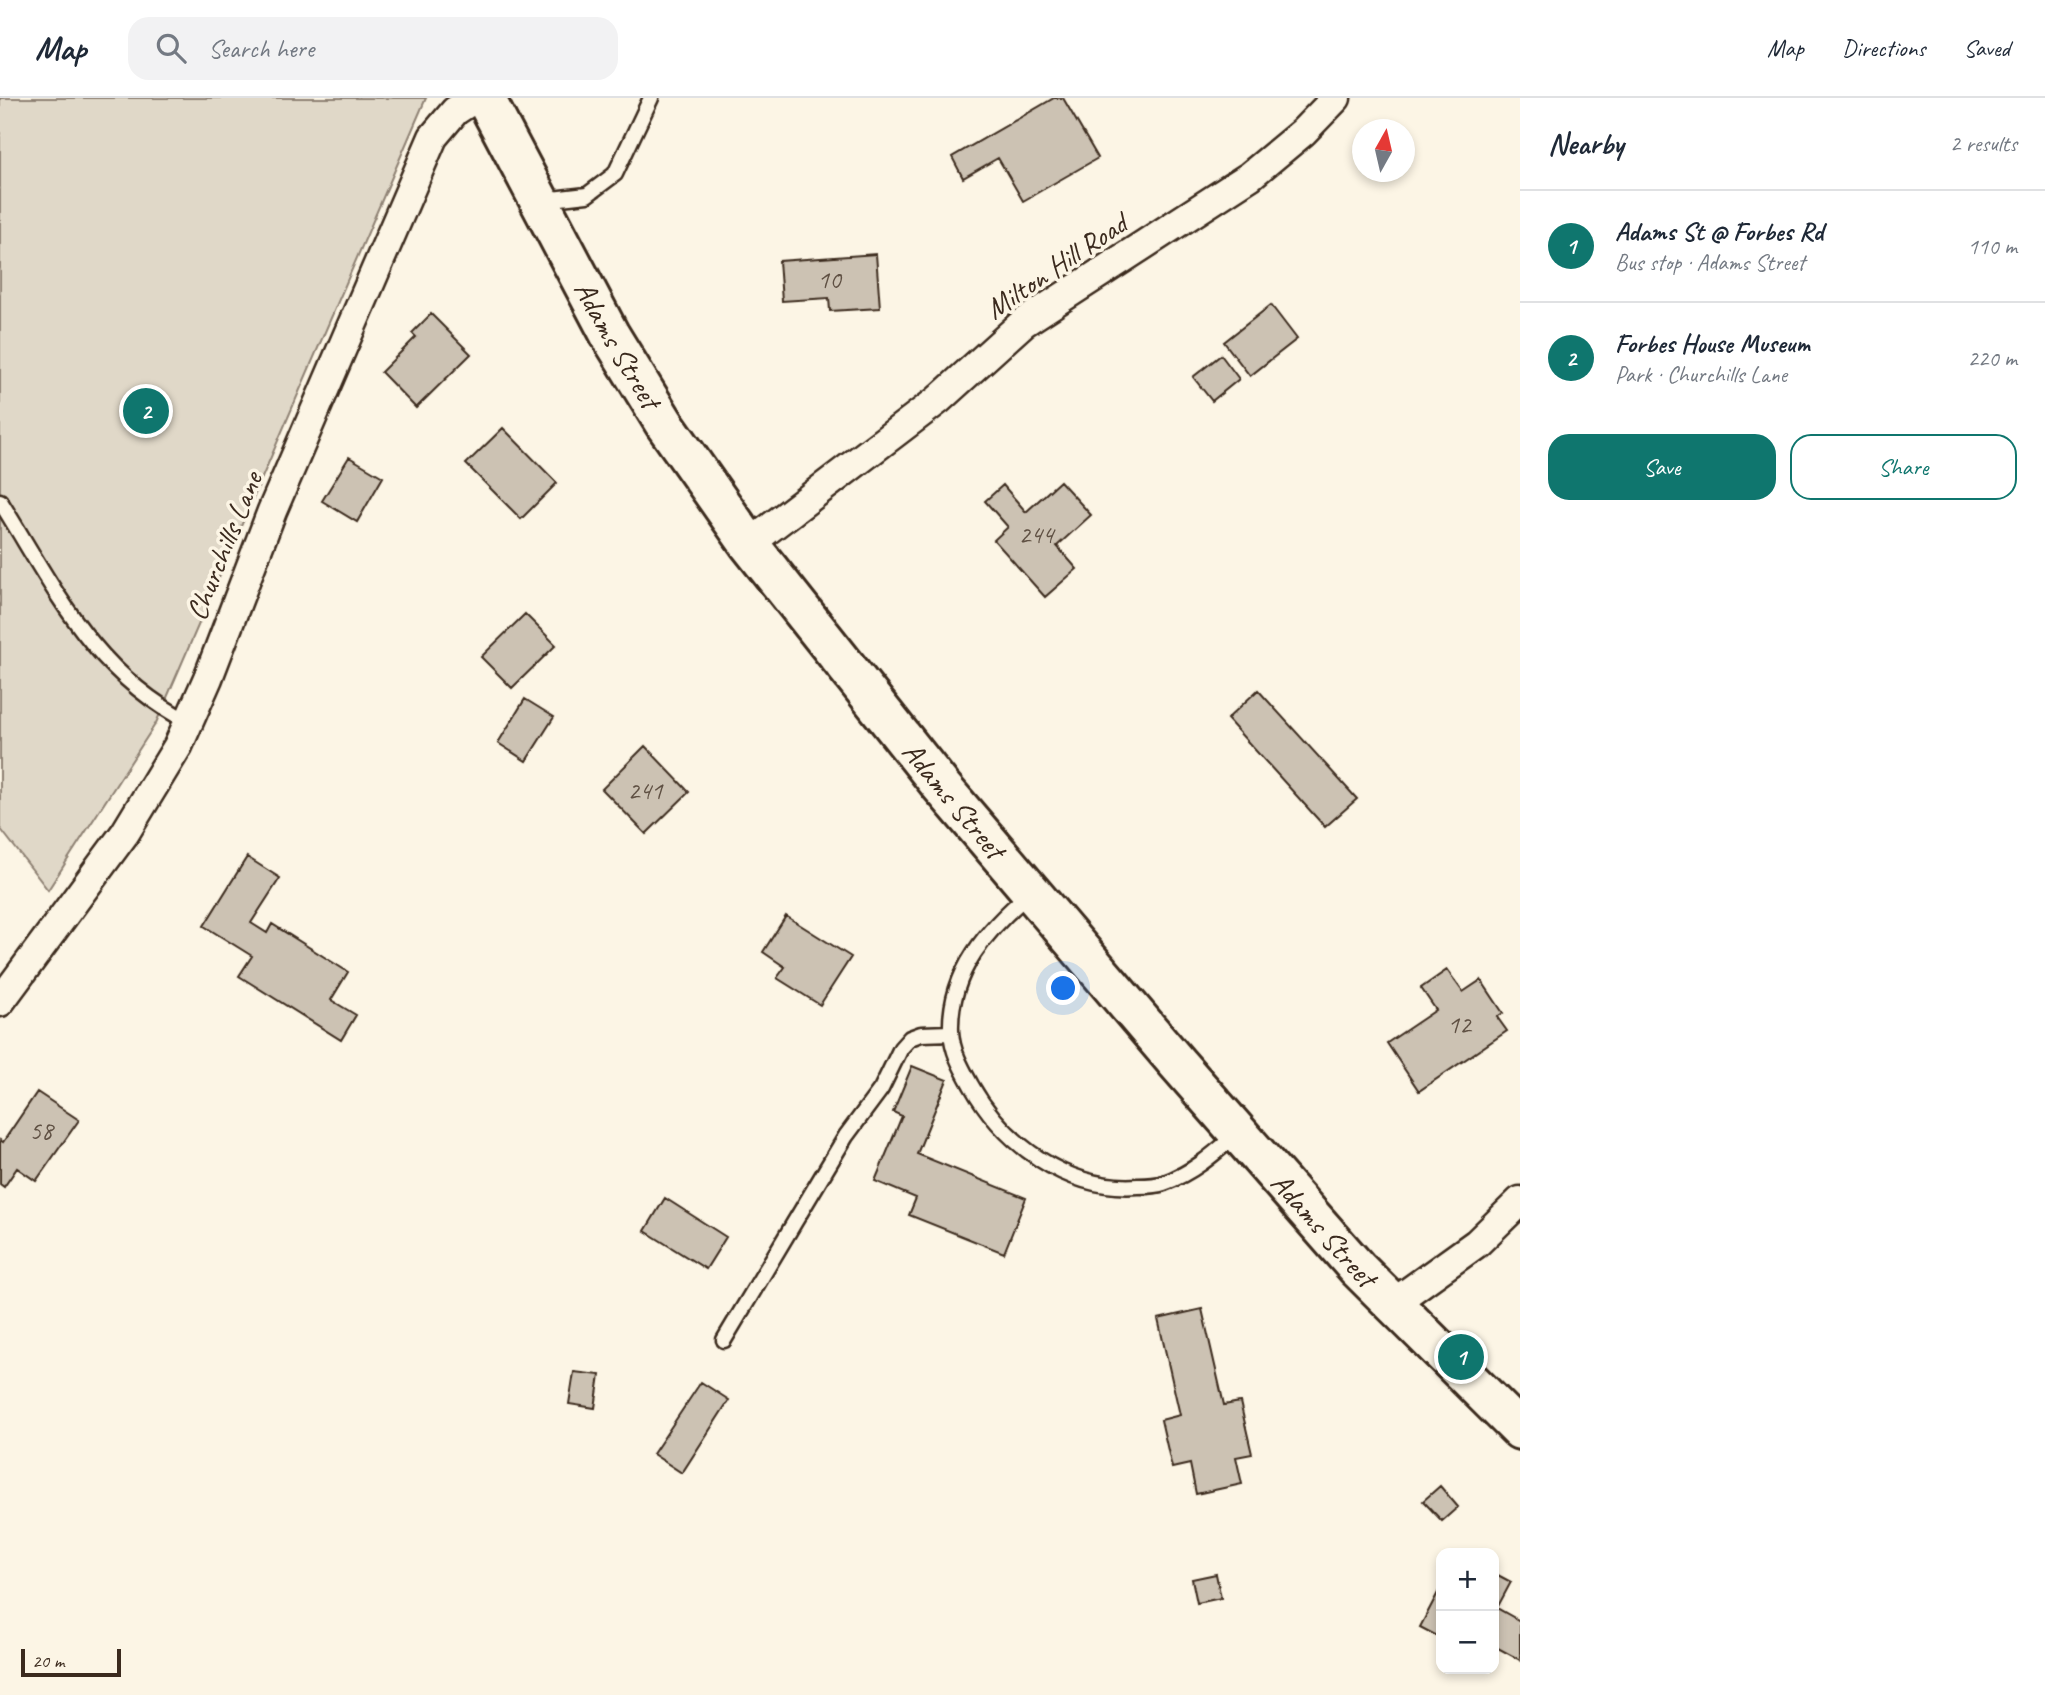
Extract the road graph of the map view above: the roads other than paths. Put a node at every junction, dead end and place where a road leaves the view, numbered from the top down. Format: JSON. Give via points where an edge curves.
{"nodes":[{"id":1,"x":475,"y":98,"type":"edge"},
{"id":2,"x":485,"y":98,"type":"edge"},
{"id":3,"x":651,"y":98,"type":"edge"},
{"id":4,"x":1336,"y":98,"type":"edge"},
{"id":5,"x":537,"y":200,"type":"junction"},
{"id":6,"x":0,"y":501,"type":"edge"},
{"id":7,"x":750,"y":544,"type":"junction"},
{"id":8,"x":189,"y":722,"type":"junction"},
{"id":9,"x":1031,"y":892,"type":"junction"},
{"id":10,"x":0,"y":1002,"type":"edge"},
{"id":11,"x":951,"y":1033,"type":"junction"},
{"id":12,"x":1238,"y":1133,"type":"junction"},
{"id":13,"x":1520,"y":1201,"type":"edge"},
{"id":14,"x":1392,"y":1304,"type":"junction"},
{"id":15,"x":724,"y":1340,"type":"dead end"},
{"id":16,"x":1520,"y":1430,"type":"edge"}],
"edges":[{"from":1,"to":8,"type":"street","name":"Churchills Lane","via":[[443,122],[433,137],[272,511]]},
{"from":2,"to":5,"type":"main road","name":"Adams Street"},
{"from":3,"to":5,"type":"lane","via":[[615,174],[587,195]]},
{"from":4,"to":7,"type":"street","name":"Milton Hill Road","via":[[1277,156],[1223,195],[1023,323],[938,400]]},
{"from":5,"to":7,"type":"main road","name":"Adams Street","via":[[637,380]]},
{"from":6,"to":8,"type":"lane","via":[[96,651],[136,691]]},
{"from":7,"to":9,"type":"main road","name":"Adams Street"},
{"from":8,"to":10,"type":"street","name":"Churchills Lane","via":[[132,823]]},
{"from":9,"to":11,"type":"lane","via":[[990,928],[971,958],[956,995]]},
{"from":9,"to":12,"type":"main road","name":"Adams Street"},
{"from":11,"to":12,"type":"lane","via":[[958,1062],[986,1112],[1028,1151],[1074,1177],[1115,1188],[1162,1184],[1204,1163]]},
{"from":11,"to":15,"type":"lane","via":[[921,1034],[901,1048],[881,1089],[846,1136]]},
{"from":12,"to":14,"type":"main road","name":"Adams Street"},
{"from":13,"to":14,"type":"street","via":[[1477,1243]]},
{"from":14,"to":16,"type":"main road","name":"Adams Street"}]}
